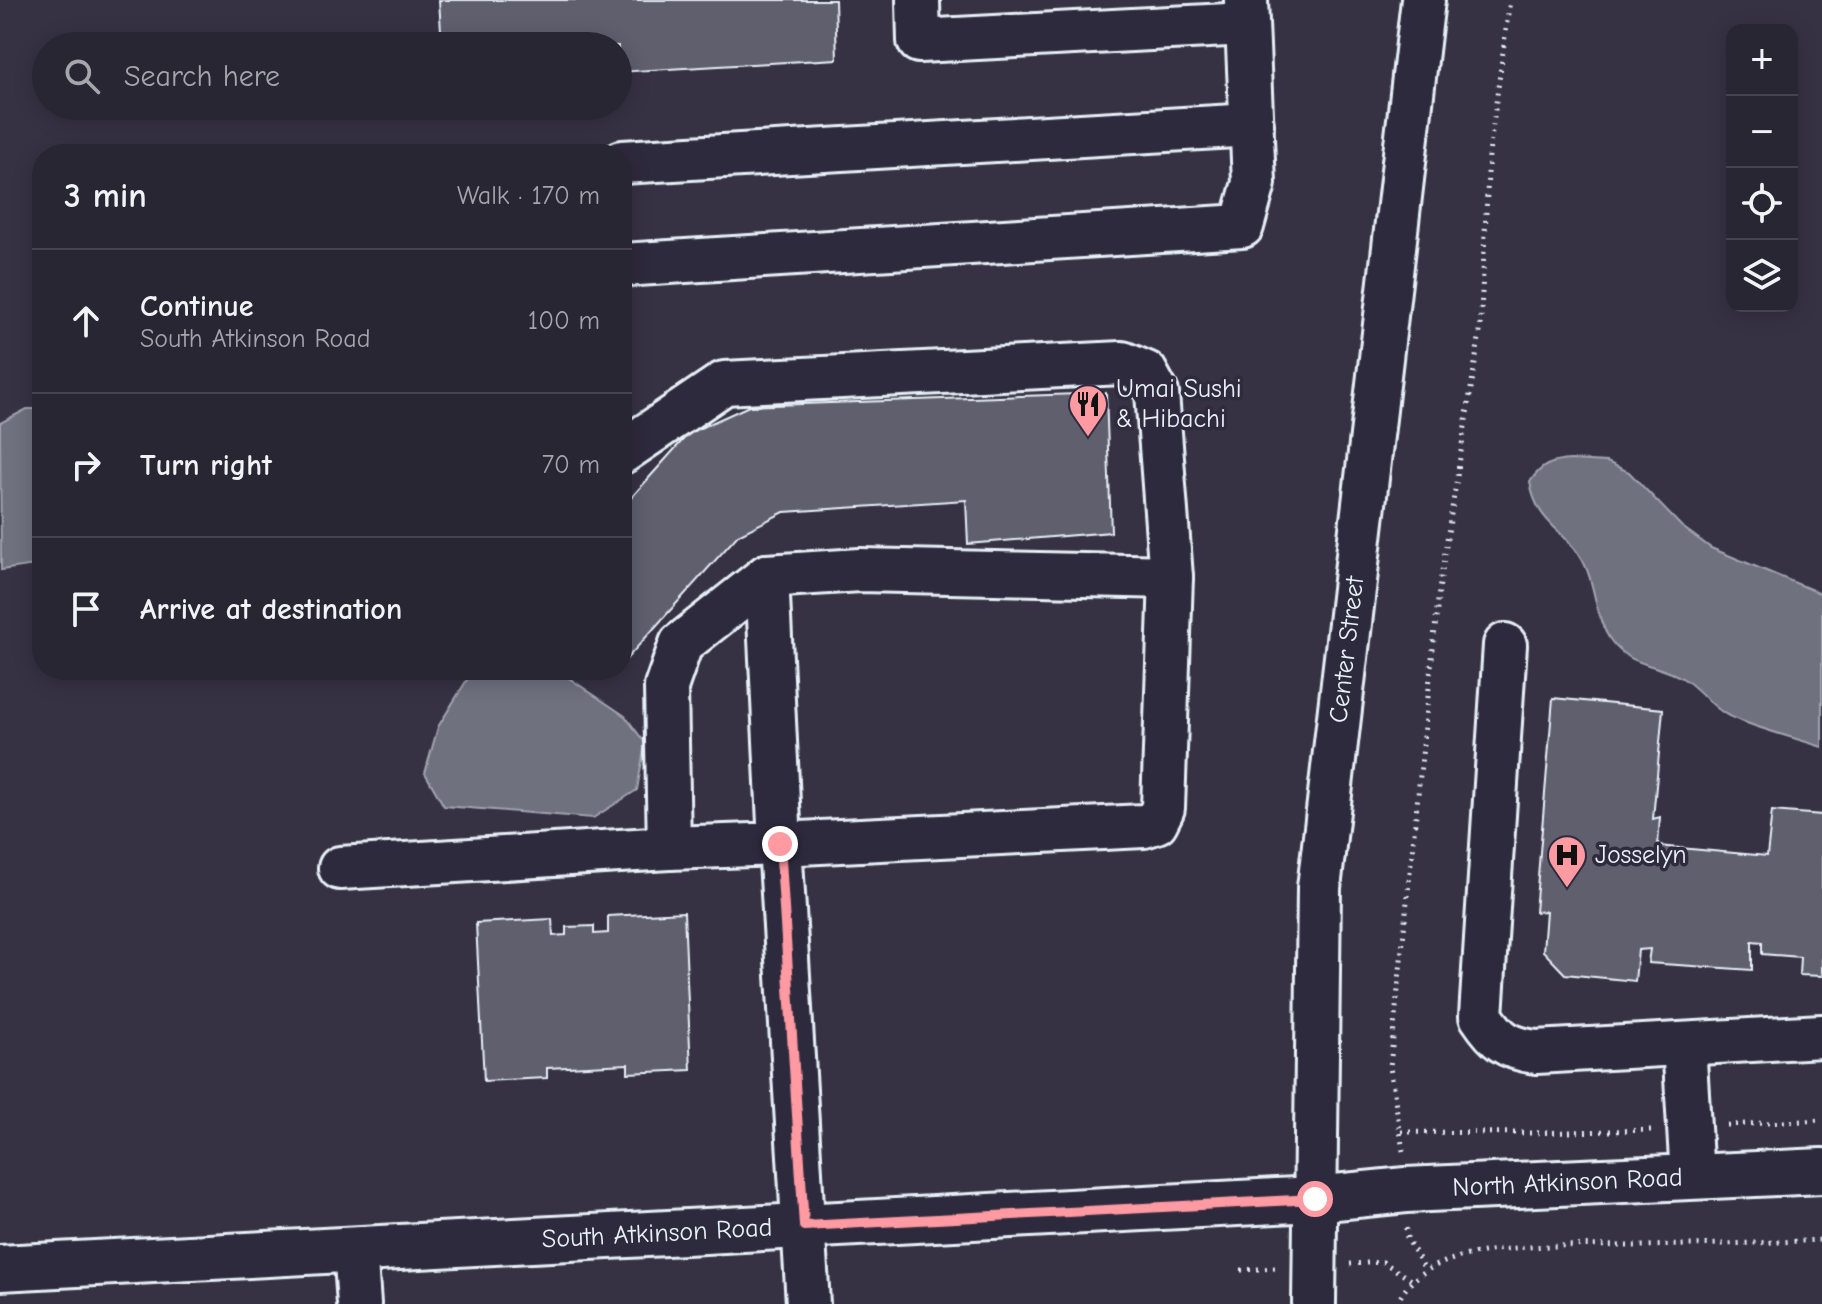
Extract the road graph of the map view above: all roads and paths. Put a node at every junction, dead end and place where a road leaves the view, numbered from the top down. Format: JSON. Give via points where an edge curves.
{"nodes":[{"id":1,"x":918,"y":0,"type":"edge"},
{"id":2,"x":1423,"y":0,"type":"edge"},
{"id":3,"x":1510,"y":0,"type":"edge"},
{"id":4,"x":1247,"y":12,"type":"edge"},
{"id":5,"x":1252,"y":125,"type":"junction"},
{"id":6,"x":632,"y":161,"type":"edge"},
{"id":7,"x":632,"y":264,"type":"edge"},
{"id":8,"x":632,"y":445,"type":"edge"},
{"id":9,"x":767,"y":576,"type":"junction"},
{"id":10,"x":1171,"y":577,"type":"junction"},
{"id":11,"x":1505,"y":645,"type":"dead end"},
{"id":12,"x":780,"y":844,"type":"junction"},
{"id":13,"x":669,"y":848,"type":"junction"},
{"id":14,"x":340,"y":868,"type":"dead end"},
{"id":15,"x":1822,"y":1036,"type":"edge"},
{"id":16,"x":1684,"y":1044,"type":"junction"},
{"id":17,"x":1822,"y":1120,"type":"edge"},
{"id":18,"x":1689,"y":1127,"type":"junction"},
{"id":19,"x":1822,"y":1171,"type":"edge"},
{"id":20,"x":1692,"y":1177,"type":"junction"},
{"id":21,"x":1315,"y":1199,"type":"junction"},
{"id":22,"x":804,"y":1226,"type":"junction"},
{"id":23,"x":1407,"y":1238,"type":"dead end"},
{"id":24,"x":1822,"y":1240,"type":"edge"},
{"id":25,"x":355,"y":1249,"type":"junction"},
{"id":26,"x":1383,"y":1262,"type":"dead end"},
{"id":27,"x":0,"y":1268,"type":"edge"},
{"id":28,"x":1426,"y":1271,"type":"junction"},
{"id":29,"x":1413,"y":1281,"type":"junction"},
{"id":30,"x":359,"y":1304,"type":"edge"},
{"id":31,"x":808,"y":1304,"type":"edge"},
{"id":32,"x":1314,"y":1304,"type":"edge"},
{"id":33,"x":1397,"y":1304,"type":"edge"}],
"edges":[{"from":1,"to":4,"type":"street","via":[[919,41]]},
{"from":2,"to":21,"type":"street","name":"Center Street","via":[[1319,888]]},
{"from":3,"to":18,"type":"path","via":[[1489,154],[1480,332],[1439,590],[1390,1067],[1401,1132]]},
{"from":4,"to":5,"type":"street"},
{"from":5,"to":6,"type":"street"},
{"from":5,"to":7,"type":"street","via":[[1254,183],[1242,226]]},
{"from":8,"to":10,"type":"street","via":[[724,383],[1122,363],[1146,373],[1157,393]]},
{"from":9,"to":10,"type":"street","via":[[860,570]]},
{"from":9,"to":12,"type":"street"},
{"from":9,"to":13,"type":"street","via":[[681,644],[666,687]]},
{"from":10,"to":12,"type":"street","via":[[1163,808],[1156,822]]},
{"from":11,"to":16,"type":"street","via":[[1481,1016],[1495,1037],[1517,1050]]},
{"from":12,"to":13,"type":"street"},
{"from":12,"to":22,"type":"street"},
{"from":13,"to":14,"type":"street"},
{"from":15,"to":16,"type":"street"},
{"from":16,"to":18,"type":"street"},
{"from":17,"to":18,"type":"path"},
{"from":18,"to":20,"type":"street"},
{"from":19,"to":20,"type":"main road","name":"North Atkinson Road"},
{"from":20,"to":21,"type":"main road","name":"North Atkinson Road"},
{"from":21,"to":22,"type":"main road","name":"South Atkinson Road"},
{"from":21,"to":32,"type":"street","name":"Center Street"},
{"from":22,"to":25,"type":"main road","name":"South Atkinson Road"},
{"from":22,"to":31,"type":"street"},
{"from":23,"to":28,"type":"path"},
{"from":24,"to":28,"type":"path","via":[[1527,1247],[1474,1255]]},
{"from":25,"to":27,"type":"main road","name":"South Atkinson Road"},
{"from":25,"to":30,"type":"street"},
{"from":26,"to":29,"type":"path"},
{"from":28,"to":29,"type":"path"},
{"from":29,"to":33,"type":"path"}]}
